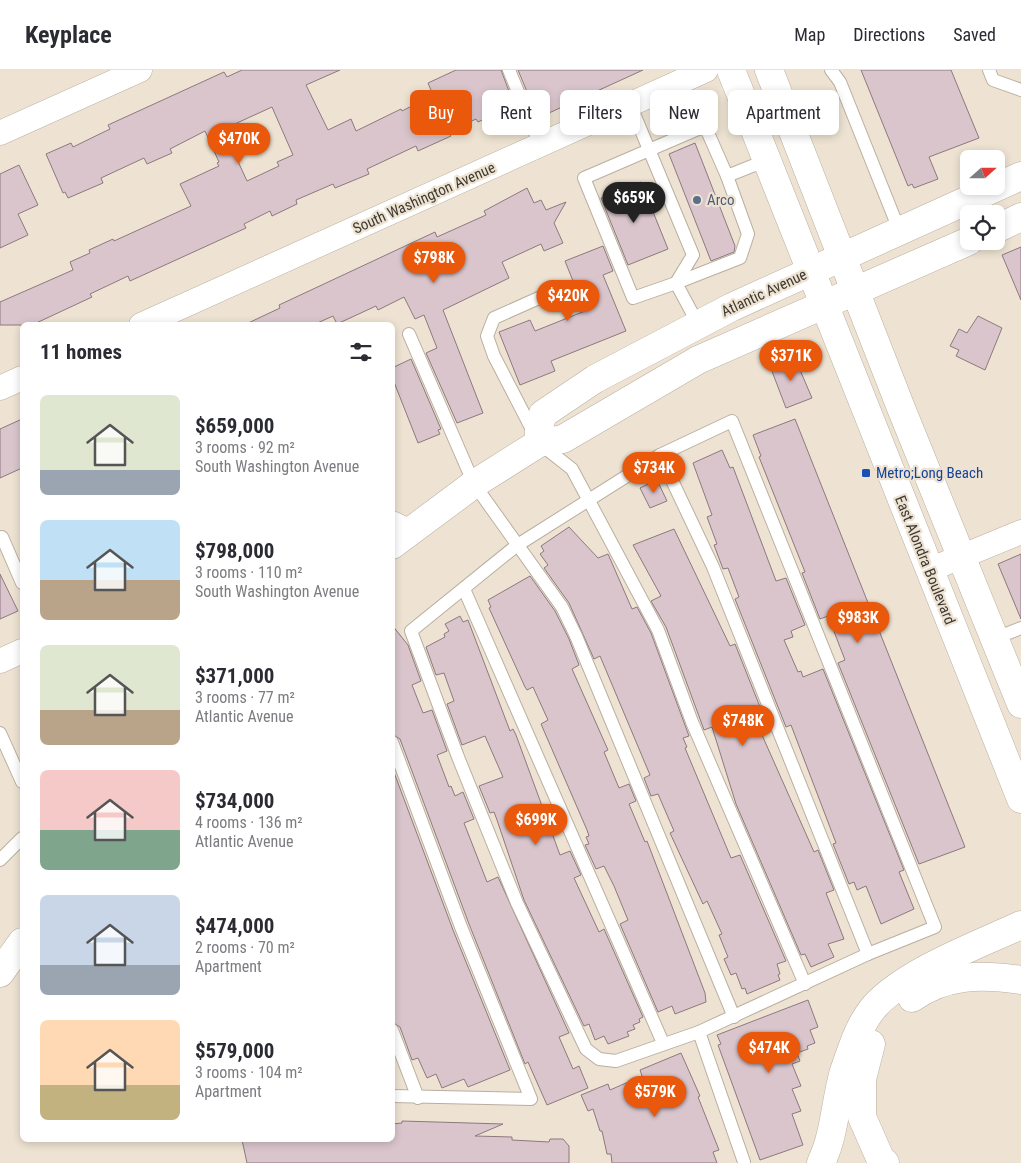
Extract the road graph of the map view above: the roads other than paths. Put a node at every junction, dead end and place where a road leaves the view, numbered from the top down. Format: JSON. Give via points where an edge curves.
{"nodes":[{"id":1,"x":140,"y":70,"type":"edge"},
{"id":2,"x":509,"y":70,"type":"edge"},
{"id":3,"x":706,"y":70,"type":"edge"},
{"id":4,"x":731,"y":70,"type":"edge"},
{"id":5,"x":831,"y":70,"type":"edge"},
{"id":6,"x":989,"y":70,"type":"edge"},
{"id":7,"x":774,"y":72,"type":"edge"},
{"id":8,"x":1021,"y":90,"type":"edge"},
{"id":9,"x":640,"y":100,"type":"edge"},
{"id":10,"x":640,"y":128,"type":"edge"},
{"id":11,"x":0,"y":133,"type":"edge"},
{"id":12,"x":562,"y":135,"type":"edge"},
{"id":13,"x":540,"y":145,"type":"junction"},
{"id":14,"x":649,"y":149,"type":"junction"},
{"id":15,"x":767,"y":160,"type":"junction"},
{"id":16,"x":727,"y":176,"type":"junction"},
{"id":17,"x":1021,"y":176,"type":"edge"},
{"id":18,"x":1021,"y":217,"type":"edge"},
{"id":19,"x":1005,"y":224,"type":"edge"},
{"id":20,"x":900,"y":232,"type":"junction"},
{"id":21,"x":960,"y":245,"type":"edge"},
{"id":22,"x":842,"y":258,"type":"junction"},
{"id":23,"x":811,"y":271,"type":"junction"},
{"id":24,"x":676,"y":283,"type":"junction"},
{"id":25,"x":559,"y":289,"type":"dead end"},
{"id":26,"x":856,"y":292,"type":"junction"},
{"id":27,"x":824,"y":306,"type":"junction"},
{"id":28,"x":148,"y":322,"type":"edge"},
{"id":29,"x":698,"y":324,"type":"junction"},
{"id":30,"x":409,"y":334,"type":"dead end"},
{"id":31,"x":20,"y":379,"type":"edge"},
{"id":32,"x":0,"y":388,"type":"edge"},
{"id":33,"x":538,"y":443,"type":"junction"},
{"id":34,"x":660,"y":455,"type":"junction"},
{"id":35,"x":474,"y":484,"type":"junction"},
{"id":36,"x":589,"y":500,"type":"junction"},
{"id":37,"x":1021,"y":532,"type":"edge"},
{"id":38,"x":398,"y":533,"type":"edge"},
{"id":39,"x":2,"y":537,"type":"dead end"},
{"id":40,"x":516,"y":546,"type":"junction"},
{"id":41,"x":960,"y":556,"type":"junction"},
{"id":42,"x":929,"y":570,"type":"junction"},
{"id":43,"x":20,"y":578,"type":"edge"},
{"id":44,"x":464,"y":589,"type":"junction"},
{"id":45,"x":1021,"y":628,"type":"edge"},
{"id":46,"x":993,"y":639,"type":"junction"},
{"id":47,"x":20,"y":652,"type":"edge"},
{"id":48,"x":0,"y":661,"type":"edge"},
{"id":49,"x":1021,"y":704,"type":"edge"},
{"id":50,"x":0,"y":733,"type":"edge"},
{"id":51,"x":395,"y":750,"type":"edge"},
{"id":52,"x":20,"y":778,"type":"edge"},
{"id":53,"x":1021,"y":799,"type":"edge"},
{"id":54,"x":20,"y":840,"type":"edge"},
{"id":55,"x":0,"y":860,"type":"edge"},
{"id":56,"x":1021,"y":924,"type":"edge"},
{"id":57,"x":20,"y":945,"type":"edge"},
{"id":58,"x":868,"y":954,"type":"junction"},
{"id":59,"x":0,"y":973,"type":"edge"},
{"id":60,"x":1021,"y":980,"type":"edge"},
{"id":61,"x":805,"y":984,"type":"junction"},
{"id":62,"x":734,"y":1017,"type":"junction"},
{"id":63,"x":699,"y":1032,"type":"junction"},
{"id":64,"x":395,"y":1038,"type":"edge"},
{"id":65,"x":663,"y":1043,"type":"junction"},
{"id":66,"x":395,"y":1096,"type":"edge"},
{"id":67,"x":418,"y":1098,"type":"junction"},
{"id":68,"x":744,"y":1162,"type":"edge"},
{"id":69,"x":820,"y":1163,"type":"edge"},
{"id":70,"x":885,"y":1163,"type":"edge"}],
"edges":[{"from":1,"to":11,"type":"street"},
{"from":2,"to":13,"type":"lane"},
{"from":3,"to":9,"type":"street","name":"South Washington Avenue"},
{"from":4,"to":15,"type":"main road","name":"East Alondra Boulevard"},
{"from":5,"to":20,"type":"lane","via":[[840,82]]},
{"from":6,"to":8,"type":"lane","via":[[993,80]]},
{"from":7,"to":22,"type":"main road"},
{"from":10,"to":14,"type":"lane"},
{"from":12,"to":13,"type":"street","name":"South Washington Avenue"},
{"from":13,"to":28,"type":"street","name":"South Washington Avenue"},
{"from":14,"to":16,"type":"lane","via":[[705,126]]},
{"from":14,"to":24,"type":"lane","via":[[693,255]]},
{"from":14,"to":24,"type":"lane","via":[[584,178],[633,298]]},
{"from":15,"to":16,"type":"lane"},
{"from":15,"to":23,"type":"main road","name":"East Alondra Boulevard"},
{"from":16,"to":24,"type":"lane","via":[[748,234],[740,258]]},
{"from":17,"to":20,"type":"main road","name":"Atlantic Avenue"},
{"from":18,"to":19,"type":"main road"},
{"from":20,"to":22,"type":"main road","name":"Atlantic Avenue"},
{"from":21,"to":26,"type":"main road"},
{"from":22,"to":23,"type":"main road","name":"Atlantic Avenue"},
{"from":22,"to":26,"type":"main road"},
{"from":23,"to":27,"type":"main road","name":"East Alondra Boulevard"},
{"from":23,"to":29,"type":"main road","name":"Atlantic Avenue"},
{"from":24,"to":29,"type":"lane"},
{"from":25,"to":33,"type":"lane","via":[[494,318],[487,336]]},
{"from":26,"to":27,"type":"main road"},
{"from":26,"to":41,"type":"main road"},
{"from":27,"to":33,"type":"main road","via":[[698,360],[563,439]]},
{"from":27,"to":42,"type":"main road","name":"East Alondra Boulevard"},
{"from":29,"to":33,"type":"main road","name":"Atlantic Avenue","via":[[595,379],[543,414]]},
{"from":30,"to":35,"type":"lane"},
{"from":31,"to":32,"type":"street"},
{"from":33,"to":35,"type":"main road"},
{"from":33,"to":36,"type":"lane","via":[[572,469]]},
{"from":34,"to":36,"type":"lane"},
{"from":34,"to":58,"type":"lane","via":[[713,567]]},
{"from":34,"to":58,"type":"lane","via":[[732,421],[935,927]]},
{"from":35,"to":38,"type":"main road"},
{"from":35,"to":40,"type":"lane"},
{"from":36,"to":40,"type":"lane"},
{"from":36,"to":61,"type":"lane","via":[[658,630],[692,722]]},
{"from":37,"to":41,"type":"street"},
{"from":39,"to":43,"type":"lane"},
{"from":40,"to":44,"type":"lane"},
{"from":40,"to":62,"type":"lane","via":[[562,607],[576,636]]},
{"from":41,"to":42,"type":"street"},
{"from":41,"to":46,"type":"main road"},
{"from":42,"to":53,"type":"main road","name":"East Alondra Boulevard"},
{"from":44,"to":65,"type":"lane"},
{"from":44,"to":65,"type":"lane","via":[[411,632],[517,903],[586,1049],[599,1059],[616,1061]]},
{"from":45,"to":46,"type":"lane"},
{"from":46,"to":49,"type":"main road"},
{"from":47,"to":48,"type":"street"},
{"from":50,"to":52,"type":"lane"},
{"from":51,"to":67,"type":"lane","via":[[461,927],[531,1099]]},
{"from":54,"to":55,"type":"lane"},
{"from":56,"to":69,"type":"main road","via":[[932,967],[895,989],[875,1006],[857,1034],[844,1074],[828,1147]]},
{"from":57,"to":59,"type":"main road"},
{"from":58,"to":61,"type":"lane"},
{"from":60,"to":70,"type":"main road","via":[[991,976],[956,978],[921,992],[892,1013],[873,1037],[862,1079],[862,1118]]},
{"from":61,"to":62,"type":"lane"},
{"from":62,"to":63,"type":"lane"},
{"from":63,"to":65,"type":"lane"},
{"from":63,"to":68,"type":"lane"},
{"from":64,"to":67,"type":"lane"},
{"from":66,"to":67,"type":"lane"}]}
